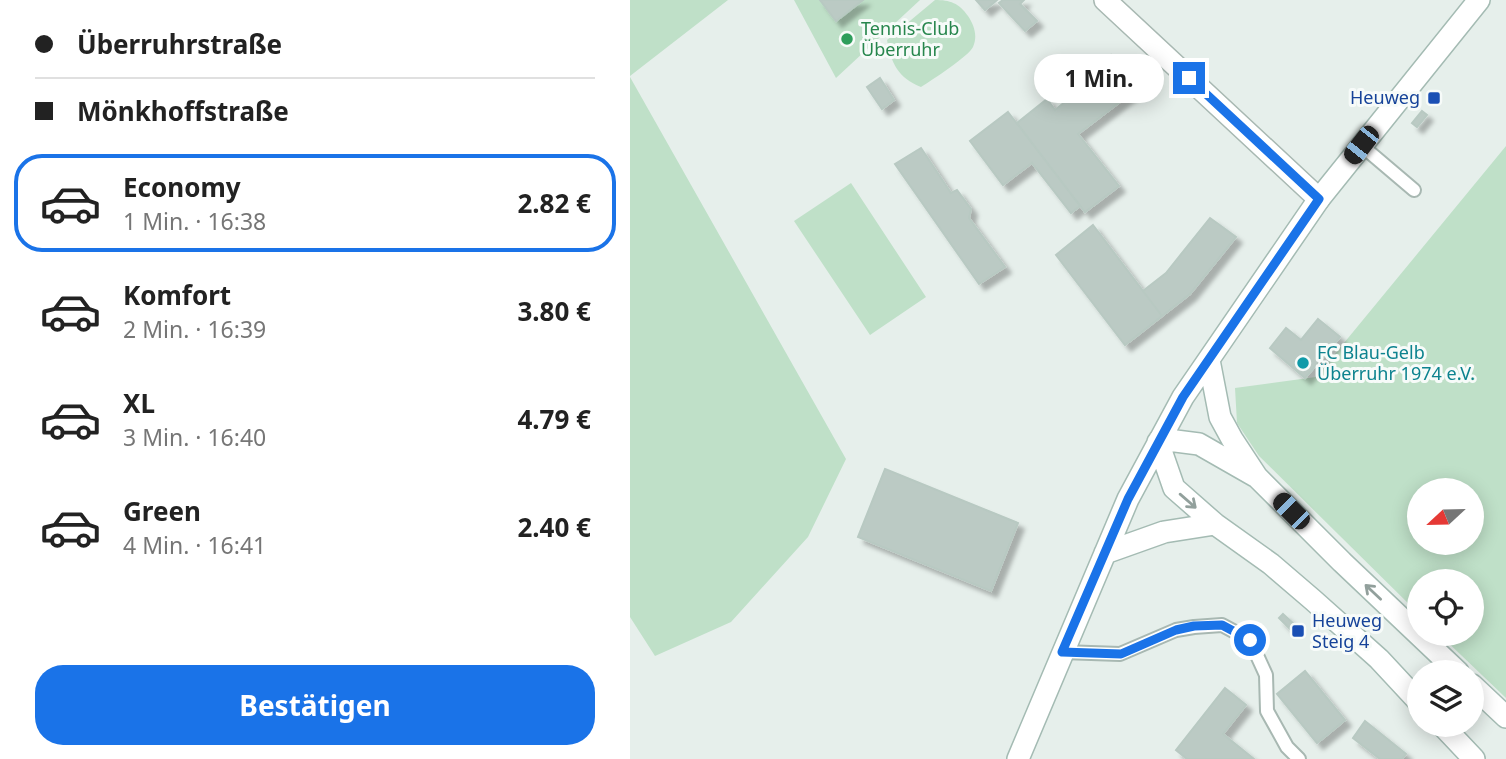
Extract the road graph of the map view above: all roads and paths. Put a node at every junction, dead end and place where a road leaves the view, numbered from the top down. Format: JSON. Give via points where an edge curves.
{"nodes":[{"id":1,"x":1105,"y":0,"type":"edge"},
{"id":2,"x":1479,"y":0,"type":"edge"},
{"id":3,"x":1361,"y":145,"type":"junction"},
{"id":4,"x":1414,"y":190,"type":"dead end"},
{"id":5,"x":1319,"y":199,"type":"junction"},
{"id":6,"x":1209,"y":360,"type":"junction"},
{"id":7,"x":1159,"y":441,"type":"junction"},
{"id":8,"x":1257,"y":477,"type":"junction"},
{"id":9,"x":1215,"y":524,"type":"junction"},
{"id":10,"x":1105,"y":553,"type":"junction"},
{"id":11,"x":1062,"y":652,"type":"junction"},
{"id":12,"x":1445,"y":660,"type":"edge"},
{"id":13,"x":1407,"y":689,"type":"edge"},
{"id":14,"x":1484,"y":696,"type":"edge"},
{"id":15,"x":1506,"y":717,"type":"edge"},
{"id":16,"x":1453,"y":737,"type":"edge"},
{"id":17,"x":1018,"y":759,"type":"edge"},
{"id":18,"x":1299,"y":759,"type":"edge"},
{"id":19,"x":1474,"y":759,"type":"edge"}],
"edges":[{"from":1,"to":5,"type":"main road"},
{"from":2,"to":3,"type":"main road"},
{"from":3,"to":4,"type":"lane"},
{"from":3,"to":5,"type":"main road"},
{"from":5,"to":6,"type":"main road"},
{"from":6,"to":7,"type":"main road"},
{"from":6,"to":8,"type":"main road","via":[[1220,417]]},
{"from":7,"to":8,"type":"main road","via":[[1199,444]]},
{"from":7,"to":9,"type":"main road","one_way":true,"via":[[1174,488]]},
{"from":7,"to":10,"type":"main road"},
{"from":12,"to":8,"type":"main road","one_way":true},
{"from":9,"to":10,"type":"main road","via":[[1164,532]]},
{"from":9,"to":13,"type":"main road","via":[[1313,600]]},
{"from":10,"to":11,"type":"main road"},
{"from":11,"to":17,"type":"main road"},
{"from":11,"to":18,"type":"lane","via":[[1121,654],[1176,630],[1222,625],[1250,640],[1266,675],[1267,711]]},
{"from":14,"to":15,"type":"main road"},
{"from":16,"to":19,"type":"main road"}]}
